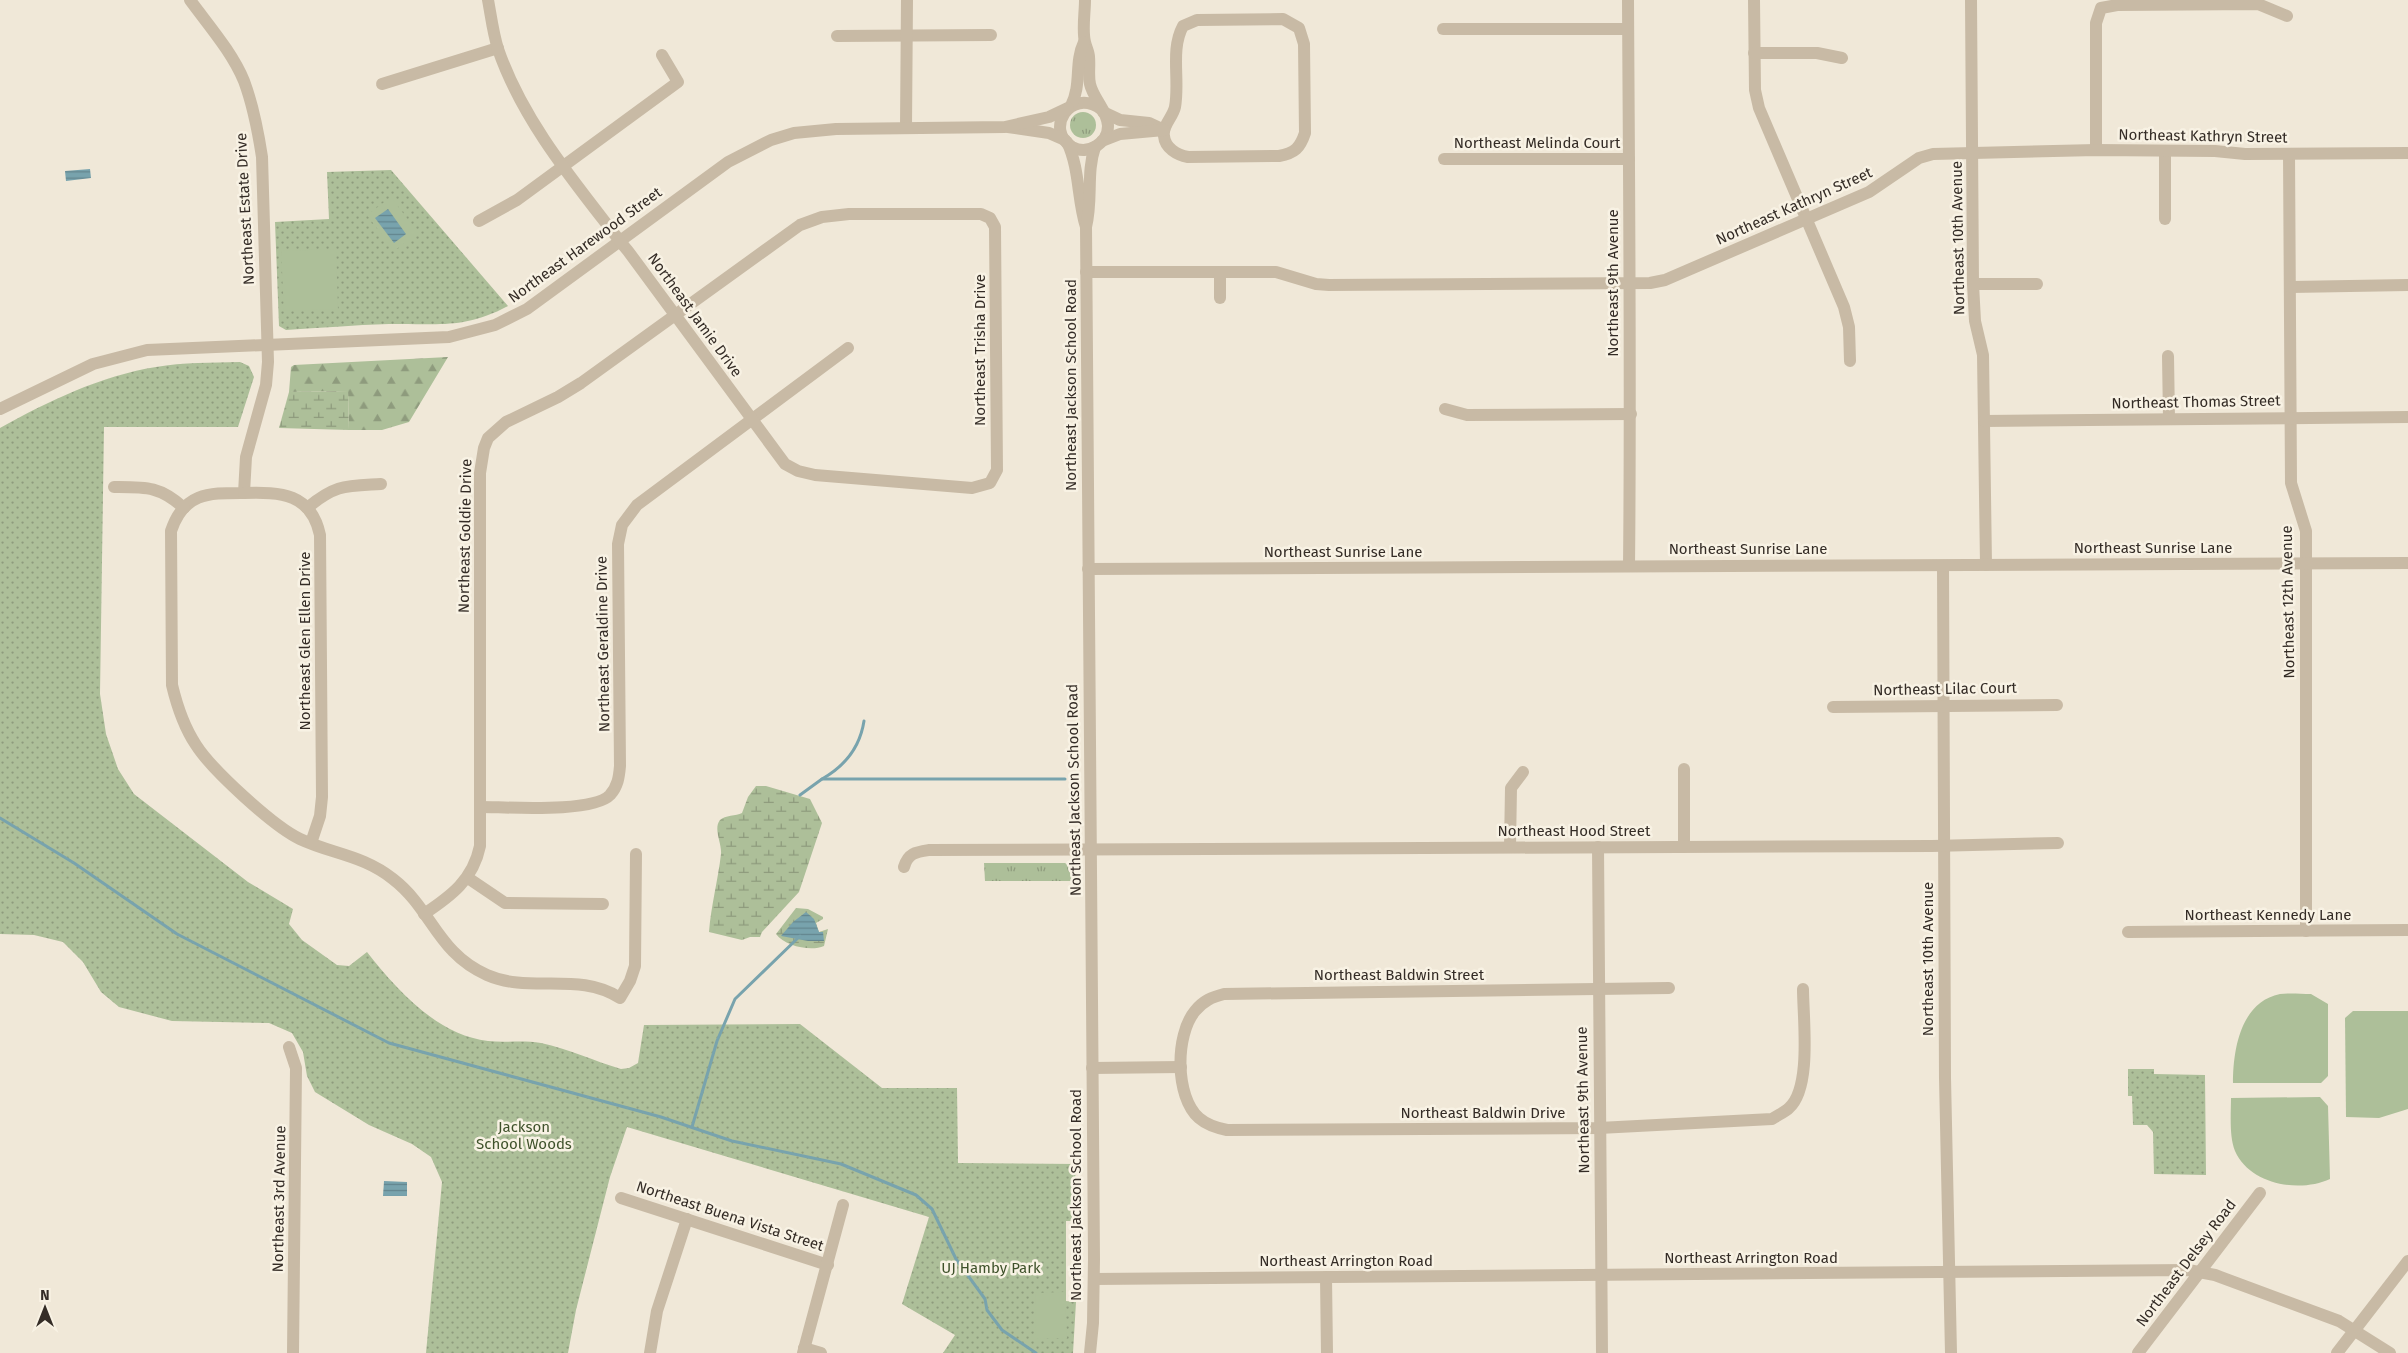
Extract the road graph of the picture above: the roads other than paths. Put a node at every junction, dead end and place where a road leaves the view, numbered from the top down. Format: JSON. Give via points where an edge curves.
{"nodes":[{"id":1,"x":190,"y":0,"type":"edge"},
{"id":2,"x":488,"y":0,"type":"edge"},
{"id":3,"x":907,"y":0,"type":"edge"},
{"id":4,"x":1085,"y":0,"type":"edge"},
{"id":5,"x":1628,"y":0,"type":"edge"},
{"id":6,"x":1754,"y":0,"type":"edge"},
{"id":7,"x":1971,"y":0,"type":"edge"},
{"id":8,"x":2287,"y":16,"type":"dead end"},
{"id":9,"x":1443,"y":29,"type":"dead end"},
{"id":10,"x":1628,"y":29,"type":"junction"},
{"id":11,"x":906,"y":34,"type":"junction"},
{"id":12,"x":991,"y":35,"type":"dead end"},
{"id":13,"x":837,"y":36,"type":"dead end"},
{"id":14,"x":1084,"y":42,"type":"junction"},
{"id":15,"x":498,"y":48,"type":"junction"},
{"id":16,"x":1754,"y":54,"type":"junction"},
{"id":17,"x":662,"y":55,"type":"dead end"},
{"id":18,"x":1842,"y":58,"type":"dead end"},
{"id":19,"x":382,"y":84,"type":"dead end"},
{"id":20,"x":1070,"y":107,"type":"junction"},
{"id":21,"x":1102,"y":110,"type":"junction"},
{"id":22,"x":1006,"y":127,"type":"junction"},
{"id":23,"x":906,"y":128,"type":"junction"},
{"id":24,"x":1164,"y":130,"type":"junction"},
{"id":25,"x":1066,"y":141,"type":"junction"},
{"id":26,"x":1099,"y":144,"type":"junction"},
{"id":27,"x":2096,"y":150,"type":"junction"},
{"id":28,"x":2165,"y":151,"type":"junction"},
{"id":29,"x":1973,"y":152,"type":"junction"},
{"id":30,"x":2408,"y":153,"type":"edge"},
{"id":31,"x":2289,"y":154,"type":"junction"},
{"id":32,"x":1444,"y":159,"type":"dead end"},
{"id":33,"x":1629,"y":159,"type":"junction"},
{"id":34,"x":562,"y":166,"type":"junction"},
{"id":35,"x":990,"y":218,"type":"joint"},
{"id":36,"x":2165,"y":219,"type":"dead end"},
{"id":37,"x":1806,"y":220,"type":"junction"},
{"id":38,"x":479,"y":221,"type":"dead end"},
{"id":39,"x":1086,"y":227,"type":"junction"},
{"id":40,"x":620,"y":241,"type":"junction"},
{"id":41,"x":1086,"y":272,"type":"junction"},
{"id":42,"x":1220,"y":272,"type":"junction"},
{"id":43,"x":1628,"y":283,"type":"junction"},
{"id":44,"x":1973,"y":284,"type":"junction"},
{"id":45,"x":2037,"y":284,"type":"dead end"},
{"id":46,"x":2408,"y":285,"type":"edge"},
{"id":47,"x":2291,"y":287,"type":"junction"},
{"id":48,"x":1220,"y":298,"type":"dead end"},
{"id":49,"x":674,"y":314,"type":"junction"},
{"id":50,"x":268,"y":345,"type":"junction"},
{"id":51,"x":848,"y":348,"type":"dead end"},
{"id":52,"x":2168,"y":356,"type":"dead end"},
{"id":53,"x":1850,"y":361,"type":"dead end"},
{"id":54,"x":0,"y":409,"type":"edge"},
{"id":55,"x":1445,"y":409,"type":"dead end"},
{"id":56,"x":1632,"y":414,"type":"junction"},
{"id":57,"x":2293,"y":417,"type":"junction"},
{"id":58,"x":2408,"y":417,"type":"edge"},
{"id":59,"x":2169,"y":419,"type":"junction"},
{"id":60,"x":751,"y":420,"type":"junction"},
{"id":61,"x":1984,"y":421,"type":"junction"},
{"id":62,"x":990,"y":483,"type":"joint"},
{"id":63,"x":382,"y":484,"type":"dead end"},
{"id":64,"x":114,"y":487,"type":"dead end"},
{"id":65,"x":244,"y":493,"type":"junction"},
{"id":66,"x":184,"y":508,"type":"junction"},
{"id":67,"x":307,"y":508,"type":"junction"},
{"id":68,"x":2305,"y":563,"type":"junction"},
{"id":69,"x":2408,"y":563,"type":"edge"},
{"id":70,"x":1986,"y":565,"type":"junction"},
{"id":71,"x":1629,"y":566,"type":"junction"},
{"id":72,"x":1943,"y":566,"type":"junction"},
{"id":73,"x":1088,"y":568,"type":"junction"},
{"id":74,"x":1944,"y":705,"type":"junction"},
{"id":75,"x":2057,"y":705,"type":"dead end"},
{"id":76,"x":1833,"y":707,"type":"dead end"},
{"id":77,"x":1684,"y":770,"type":"dead end"},
{"id":78,"x":1522,"y":772,"type":"dead end"},
{"id":79,"x":480,"y":807,"type":"junction"},
{"id":80,"x":311,"y":843,"type":"junction"},
{"id":81,"x":2058,"y":843,"type":"dead end"},
{"id":82,"x":1944,"y":846,"type":"junction"},
{"id":83,"x":1510,"y":848,"type":"junction"},
{"id":84,"x":1598,"y":848,"type":"junction"},
{"id":85,"x":1684,"y":848,"type":"junction"},
{"id":86,"x":1090,"y":849,"type":"junction"},
{"id":87,"x":636,"y":854,"type":"dead end"},
{"id":88,"x":904,"y":867,"type":"dead end"},
{"id":89,"x":468,"y":878,"type":"junction"},
{"id":90,"x":603,"y":904,"type":"dead end"},
{"id":91,"x":424,"y":914,"type":"junction"},
{"id":92,"x":2408,"y":930,"type":"edge"},
{"id":93,"x":2306,"y":931,"type":"junction"},
{"id":94,"x":2128,"y":932,"type":"dead end"},
{"id":95,"x":1669,"y":988,"type":"dead end"},
{"id":96,"x":1803,"y":989,"type":"dead end"},
{"id":97,"x":1598,"y":990,"type":"junction"},
{"id":98,"x":289,"y":1047,"type":"dead end"},
{"id":99,"x":1181,"y":1067,"type":"junction"},
{"id":100,"x":1092,"y":1068,"type":"junction"},
{"id":101,"x":1599,"y":1128,"type":"junction"},
{"id":102,"x":2260,"y":1193,"type":"dead end"},
{"id":103,"x":621,"y":1198,"type":"dead end"},
{"id":104,"x":843,"y":1205,"type":"dead end"},
{"id":105,"x":687,"y":1219,"type":"junction"},
{"id":106,"x":2408,"y":1262,"type":"edge"},
{"id":107,"x":828,"y":1265,"type":"junction"},
{"id":108,"x":2200,"y":1271,"type":"junction"},
{"id":109,"x":1951,"y":1272,"type":"junction"},
{"id":110,"x":1602,"y":1275,"type":"junction"},
{"id":111,"x":1326,"y":1277,"type":"junction"},
{"id":112,"x":1094,"y":1278,"type":"junction"},
{"id":113,"x":2355,"y":1330,"type":"junction"},
{"id":114,"x":803,"y":1351,"type":"edge"},
{"id":115,"x":293,"y":1353,"type":"edge"},
{"id":116,"x":650,"y":1353,"type":"edge"},
{"id":117,"x":821,"y":1353,"type":"edge"},
{"id":118,"x":1090,"y":1353,"type":"edge"},
{"id":119,"x":1327,"y":1353,"type":"edge"},
{"id":120,"x":1602,"y":1353,"type":"edge"},
{"id":121,"x":1951,"y":1353,"type":"edge"},
{"id":122,"x":2138,"y":1353,"type":"edge"},
{"id":123,"x":2337,"y":1353,"type":"edge"},
{"id":124,"x":2390,"y":1353,"type":"edge"}],
"edges":[{"from":1,"to":50,"type":"street","name":"Northeast Estate Drive","via":[[229,54],[243,80],[258,128],[262,157]]},
{"from":2,"to":15,"type":"street","name":"Northeast Jamie Drive"},
{"from":3,"to":11,"type":"street"},
{"from":4,"to":14,"type":"street"},
{"from":5,"to":10,"type":"street","name":"Northeast 9th Avenue"},
{"from":6,"to":16,"type":"street"},
{"from":7,"to":29,"type":"street","name":"Northeast 10th Avenue"},
{"from":8,"to":27,"type":"street","via":[[2258,4],[2117,5],[2100,8],[2096,23]]},
{"from":9,"to":10,"type":"street"},
{"from":10,"to":33,"type":"street","name":"Northeast 9th Avenue"},
{"from":11,"to":12,"type":"street"},
{"from":11,"to":13,"type":"street"},
{"from":11,"to":23,"type":"street"},
{"from":14,"to":20,"type":"street","via":[[1078,55],[1077,91]]},
{"from":14,"to":21,"type":"street","via":[[1090,55],[1090,83]]},
{"from":15,"to":19,"type":"street"},
{"from":15,"to":34,"type":"street","name":"Northeast Jamie Drive","via":[[523,104]]},
{"from":16,"to":18,"type":"street","via":[[1817,53]]},
{"from":16,"to":37,"type":"street","via":[[1759,108]]},
{"from":17,"to":34,"type":"street","via":[[678,82]]},
{"from":20,"to":21,"type":"street","via":[[1086,102]]},
{"from":20,"to":22,"type":"street","name":"Northeast Harewood Street","via":[[1049,117]]},
{"from":20,"to":25,"type":"street","via":[[1061,120]]},
{"from":21,"to":24,"type":"street","via":[[1120,120],[1149,123]]},
{"from":21,"to":26,"type":"street","via":[[1108,126]]},
{"from":22,"to":23,"type":"street","name":"Northeast Harewood Street"},
{"from":22,"to":25,"type":"street","name":"Northeast Harewood Street","via":[[1049,133]]},
{"from":23,"to":40,"type":"street","name":"Northeast Harewood Street","via":[[813,130],[771,140],[728,162]]},
{"from":24,"to":24,"type":"street","via":[[1166,143],[1180,155],[1292,154],[1301,145],[1305,133],[1304,44],[1299,28],[1283,20],[1189,22],[1176,43],[1176,105]]},
{"from":24,"to":26,"type":"street","via":[[1120,134]]},
{"from":25,"to":26,"type":"street","via":[[1080,149]]},
{"from":25,"to":39,"type":"street","name":"Northeast Jackson School Road","via":[[1076,167],[1080,207]]},
{"from":26,"to":39,"type":"street","name":"Northeast Jackson School Road","via":[[1090,167],[1090,208]]},
{"from":27,"to":28,"type":"street","name":"Northeast Kathryn Street"},
{"from":27,"to":29,"type":"street","name":"Northeast Kathryn Street"},
{"from":28,"to":31,"type":"street","name":"Northeast Kathryn Street"},
{"from":28,"to":36,"type":"street"},
{"from":29,"to":37,"type":"street","name":"Northeast Kathryn Street","via":[[1945,152],[1919,158],[1870,192]]},
{"from":29,"to":44,"type":"street","name":"Northeast 10th Avenue"},
{"from":30,"to":31,"type":"street","name":"Northeast Kathryn Street"},
{"from":31,"to":47,"type":"street","name":"Northeast 12th Avenue"},
{"from":32,"to":33,"type":"street","name":"Northeast Melinda Court"},
{"from":33,"to":43,"type":"street","name":"Northeast 9th Avenue"},
{"from":34,"to":38,"type":"street","via":[[517,200]]},
{"from":34,"to":40,"type":"street","name":"Northeast Jamie Drive"},
{"from":35,"to":49,"type":"street","name":"Northeast Goldie Drive","via":[[974,214],[849,214],[810,220],[779,238]]},
{"from":35,"to":62,"type":"street","name":"Northeast Trisha Drive","via":[[996,234],[997,470]]},
{"from":37,"to":43,"type":"street","name":"Northeast Kathryn Street","via":[[1665,280]]},
{"from":37,"to":53,"type":"street","via":[[1844,307],[1849,327]]},
{"from":39,"to":41,"type":"street","name":"Northeast Jackson School Road"},
{"from":40,"to":49,"type":"street","name":"Northeast Jamie Drive"},
{"from":40,"to":50,"type":"street","name":"Northeast Harewood Street","via":[[527,309],[482,330],[437,338]]},
{"from":41,"to":42,"type":"street","name":"Northeast Kathryn Street"},
{"from":41,"to":73,"type":"street","name":"Northeast Jackson School Road"},
{"from":42,"to":43,"type":"street","name":"Northeast Kathryn Street","via":[[1283,273],[1306,282],[1328,285]]},
{"from":42,"to":48,"type":"street"},
{"from":43,"to":56,"type":"street","name":"Northeast 9th Avenue"},
{"from":44,"to":45,"type":"street"},
{"from":44,"to":61,"type":"street","name":"Northeast 10th Avenue","via":[[1975,321],[1983,355]]},
{"from":46,"to":47,"type":"street"},
{"from":47,"to":57,"type":"street","name":"Northeast 12th Avenue"},
{"from":49,"to":60,"type":"street","name":"Northeast Jamie Drive"},
{"from":49,"to":79,"type":"street","name":"Northeast Goldie Drive","via":[[581,383],[506,422],[494,431],[484,448],[480,473]]},
{"from":50,"to":54,"type":"street","name":"Northeast Harewood Street","via":[[160,349],[122,355],[93,364]]},
{"from":50,"to":65,"type":"street","name":"Northeast Estate Drive","via":[[266,385],[246,457]]},
{"from":51,"to":60,"type":"street"},
{"from":52,"to":59,"type":"street"},
{"from":55,"to":56,"type":"street","via":[[1467,415]]},
{"from":56,"to":71,"type":"street","name":"Northeast 9th Avenue"},
{"from":57,"to":58,"type":"street","name":"Northeast Thomas Street"},
{"from":57,"to":59,"type":"street","name":"Northeast Thomas Street"},
{"from":57,"to":68,"type":"street","name":"Northeast 12th Avenue","via":[[2291,483],[2305,524]]},
{"from":59,"to":61,"type":"street","name":"Northeast Thomas Street"},
{"from":60,"to":62,"type":"street","name":"Northeast Jamie Drive","via":[[785,464],[798,471],[972,488]]},
{"from":60,"to":79,"type":"street","name":"Northeast Geraldine Drive","via":[[637,505],[622,524],[618,544],[620,766],[618,783],[610,796],[596,804],[578,806]]},
{"from":61,"to":70,"type":"street","name":"Northeast 10th Avenue"},
{"from":63,"to":67,"type":"street","via":[[340,487]]},
{"from":64,"to":66,"type":"street","via":[[161,490]]},
{"from":65,"to":66,"type":"street","via":[[210,493]]},
{"from":65,"to":67,"type":"street","via":[[285,494]]},
{"from":66,"to":80,"type":"street","via":[[170,536],[172,676],[182,717],[196,746],[224,776],[274,822]]},
{"from":67,"to":80,"type":"street","name":"Northeast Glen Ellen Drive","via":[[316,523],[320,540],[322,797]]},
{"from":68,"to":69,"type":"street","name":"Northeast Sunrise Lane"},
{"from":68,"to":70,"type":"street","name":"Northeast Sunrise Lane"},
{"from":68,"to":93,"type":"street","name":"Northeast 12th Avenue"},
{"from":70,"to":72,"type":"street","name":"Northeast Sunrise Lane"},
{"from":71,"to":72,"type":"street","name":"Northeast Sunrise Lane"},
{"from":71,"to":73,"type":"street","name":"Northeast Sunrise Lane"},
{"from":72,"to":74,"type":"street","name":"Northeast 10th Avenue"},
{"from":73,"to":86,"type":"street","name":"Northeast Jackson School Road"},
{"from":74,"to":75,"type":"street","name":"Northeast Lilac Court"},
{"from":74,"to":76,"type":"street","name":"Northeast Lilac Court"},
{"from":74,"to":82,"type":"street","name":"Northeast 10th Avenue"},
{"from":77,"to":85,"type":"street"},
{"from":78,"to":83,"type":"street","via":[[1511,788]]},
{"from":79,"to":89,"type":"street","name":"Northeast Goldie Drive","via":[[480,846]]},
{"from":80,"to":91,"type":"street","via":[[355,856],[382,870],[406,890]]},
{"from":81,"to":82,"type":"street","name":"Northeast Hood Street"},
{"from":82,"to":85,"type":"street","name":"Northeast Hood Street"},
{"from":82,"to":109,"type":"street","name":"Northeast 10th Avenue","via":[[1945,1078]]},
{"from":83,"to":84,"type":"street","name":"Northeast Hood Street"},
{"from":83,"to":86,"type":"street","name":"Northeast Hood Street"},
{"from":84,"to":85,"type":"street","name":"Northeast Hood Street"},
{"from":84,"to":97,"type":"street","name":"Northeast 9th Avenue"},
{"from":86,"to":88,"type":"street","name":"Northeast Hood Street","via":[[928,850],[914,852],[906,859]]},
{"from":86,"to":100,"type":"street","name":"Northeast Jackson School Road"},
{"from":87,"to":91,"type":"street","via":[[635,966],[620,998],[605,989],[581,984],[515,982],[486,975],[452,952]]},
{"from":89,"to":90,"type":"street","via":[[505,903]]},
{"from":89,"to":91,"type":"street","name":"Northeast Goldie Drive","via":[[448,898]]},
{"from":92,"to":93,"type":"street","name":"Northeast Kennedy Lane"},
{"from":93,"to":94,"type":"street","name":"Northeast Kennedy Lane"},
{"from":95,"to":97,"type":"street","name":"Northeast Baldwin Street"},
{"from":96,"to":101,"type":"street","name":"Northeast Baldwin Drive","via":[[1803,1075],[1799,1092],[1790,1108],[1772,1119],[1755,1121]]},
{"from":97,"to":99,"type":"street","name":"Northeast Baldwin Street","via":[[1235,992],[1213,996],[1202,1003],[1188,1022],[1181,1050]]},
{"from":97,"to":101,"type":"street","name":"Northeast 9th Avenue"},
{"from":98,"to":115,"type":"street","name":"Northeast 3rd Avenue","via":[[296,1068]]},
{"from":99,"to":100,"type":"street"},
{"from":99,"to":101,"type":"street","name":"Northeast Baldwin Drive","via":[[1184,1092],[1192,1110],[1207,1124],[1227,1130]]},
{"from":100,"to":112,"type":"street","name":"Northeast Jackson School Road"},
{"from":101,"to":110,"type":"street","name":"Northeast 9th Avenue"},
{"from":102,"to":108,"type":"street","name":"Northeast Delsey Road"},
{"from":103,"to":105,"type":"street","name":"Northeast Buena Vista Street"},
{"from":104,"to":107,"type":"street"},
{"from":105,"to":107,"type":"street","name":"Northeast Buena Vista Street"},
{"from":105,"to":116,"type":"street","via":[[658,1311]]},
{"from":106,"to":113,"type":"street"},
{"from":107,"to":114,"type":"street"},
{"from":108,"to":109,"type":"street","name":"Northeast Arrington Road"},
{"from":108,"to":113,"type":"street","name":"Northeast Arrington Road","via":[[2339,1321]]},
{"from":108,"to":122,"type":"street","name":"Northeast Delsey Road"},
{"from":109,"to":110,"type":"street","name":"Northeast Arrington Road"},
{"from":109,"to":121,"type":"street","name":"Northeast 10th Avenue"},
{"from":110,"to":111,"type":"street","name":"Northeast Arrington Road"},
{"from":110,"to":120,"type":"street","name":"Northeast 9th Avenue"},
{"from":111,"to":112,"type":"street","name":"Northeast Arrington Road"},
{"from":111,"to":119,"type":"street"},
{"from":112,"to":118,"type":"street","name":"Northeast Jackson School Road"},
{"from":113,"to":123,"type":"street"},
{"from":113,"to":124,"type":"street","name":"Northeast Arrington Road"},
{"from":114,"to":117,"type":"street"}]}
